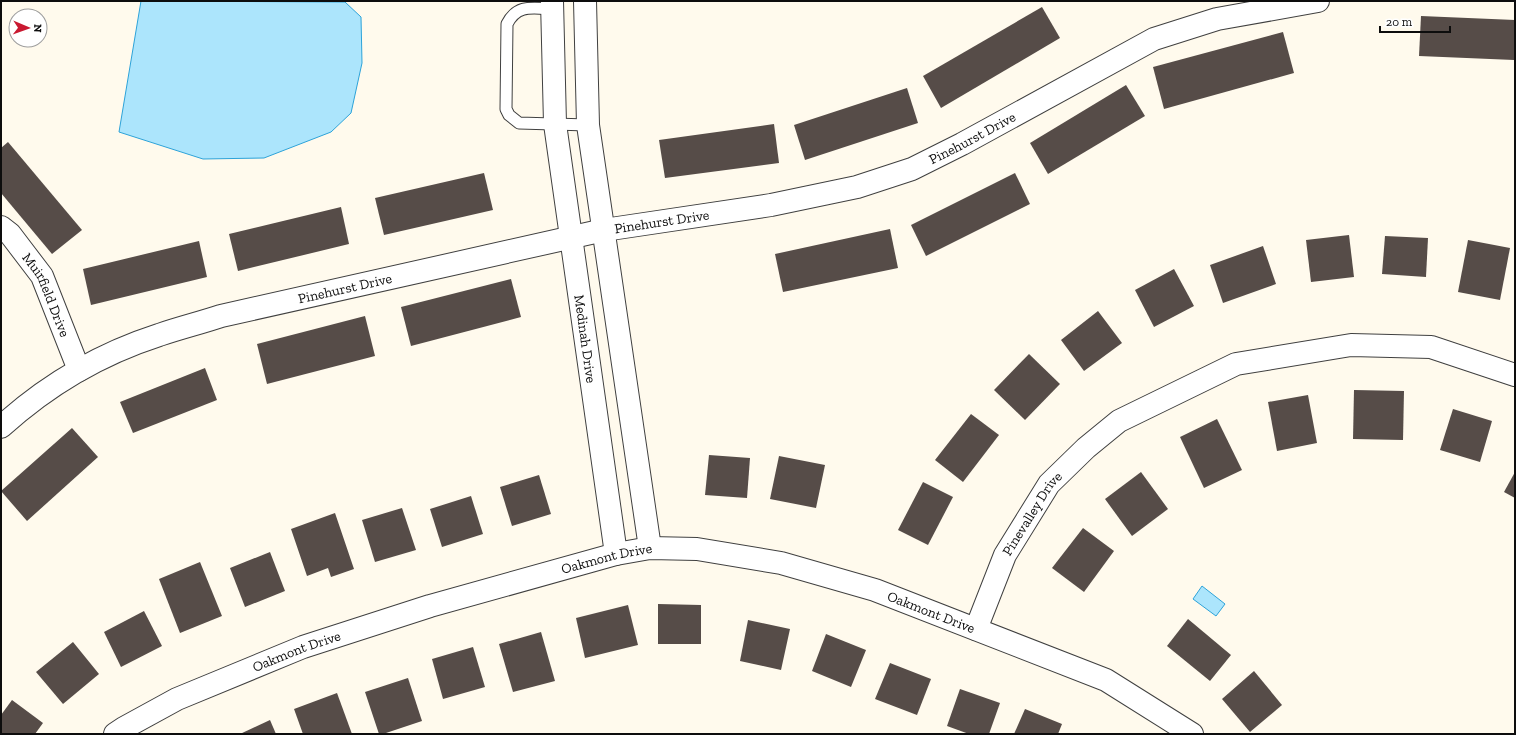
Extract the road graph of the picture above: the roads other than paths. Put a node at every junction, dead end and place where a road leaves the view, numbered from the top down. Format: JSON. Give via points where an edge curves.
{"nodes":[{"id":1,"x":585,"y":1,"type":"edge"},
{"id":2,"x":1318,"y":1,"type":"edge"},
{"id":3,"x":552,"y":5,"type":"edge"},
{"id":4,"x":555,"y":124,"type":"junction"},
{"id":5,"x":588,"y":125,"type":"junction"},
{"id":6,"x":1,"y":227,"type":"edge"},
{"id":7,"x":604,"y":230,"type":"junction"},
{"id":8,"x":571,"y":238,"type":"junction"},
{"id":9,"x":79,"y":370,"type":"junction"},
{"id":10,"x":1515,"y":375,"type":"edge"},
{"id":11,"x":1,"y":427,"type":"edge"},
{"id":12,"x":650,"y":548,"type":"junction"},
{"id":13,"x":616,"y":554,"type":"junction"},
{"id":14,"x":976,"y":629,"type":"junction"},
{"id":15,"x":115,"y":734,"type":"edge"},
{"id":16,"x":1192,"y":734,"type":"edge"}],
"edges":[{"from":1,"to":5,"type":"street"},
{"from":2,"to":7,"type":"street","name":"Pinehurst Drive","via":[[1217,19],[1154,39],[912,169],[864,185],[771,205]]},
{"from":3,"to":4,"type":"street","name":"Medinah Drive"},
{"from":3,"to":4,"type":"lane","name":"Medinah Drive","via":[[520,10],[507,24],[505,102],[509,115],[519,123]]},
{"from":4,"to":5,"type":"lane","name":"Medinah Drive"},
{"from":4,"to":8,"type":"street","name":"Medinah Drive"},
{"from":5,"to":7,"type":"street"},
{"from":6,"to":9,"type":"street","name":"Muirfield Drive","via":[[10,234],[42,276]]},
{"from":7,"to":8,"type":"street","name":"Pinehurst Drive"},
{"from":7,"to":12,"type":"street"},
{"from":8,"to":9,"type":"street","name":"Pinehurst Drive","via":[[221,316],[148,339]]},
{"from":8,"to":13,"type":"street","name":"Medinah Drive"},
{"from":9,"to":11,"type":"street","name":"Pinehurst Drive","via":[[19,411]]},
{"from":10,"to":14,"type":"street","name":"Pinevalley Drive","via":[[1430,347],[1351,345],[1236,364],[1119,421],[1086,448],[1049,484],[1005,556]]},
{"from":12,"to":13,"type":"street","name":"Oakmont Drive"},
{"from":12,"to":14,"type":"street","name":"Oakmont Drive","via":[[697,548],[781,563],[875,590]]},
{"from":13,"to":15,"type":"street","name":"Oakmont Drive","via":[[410,612],[303,647],[178,699]]},
{"from":14,"to":16,"type":"street","name":"Oakmont Drive","via":[[1106,680]]}]}
